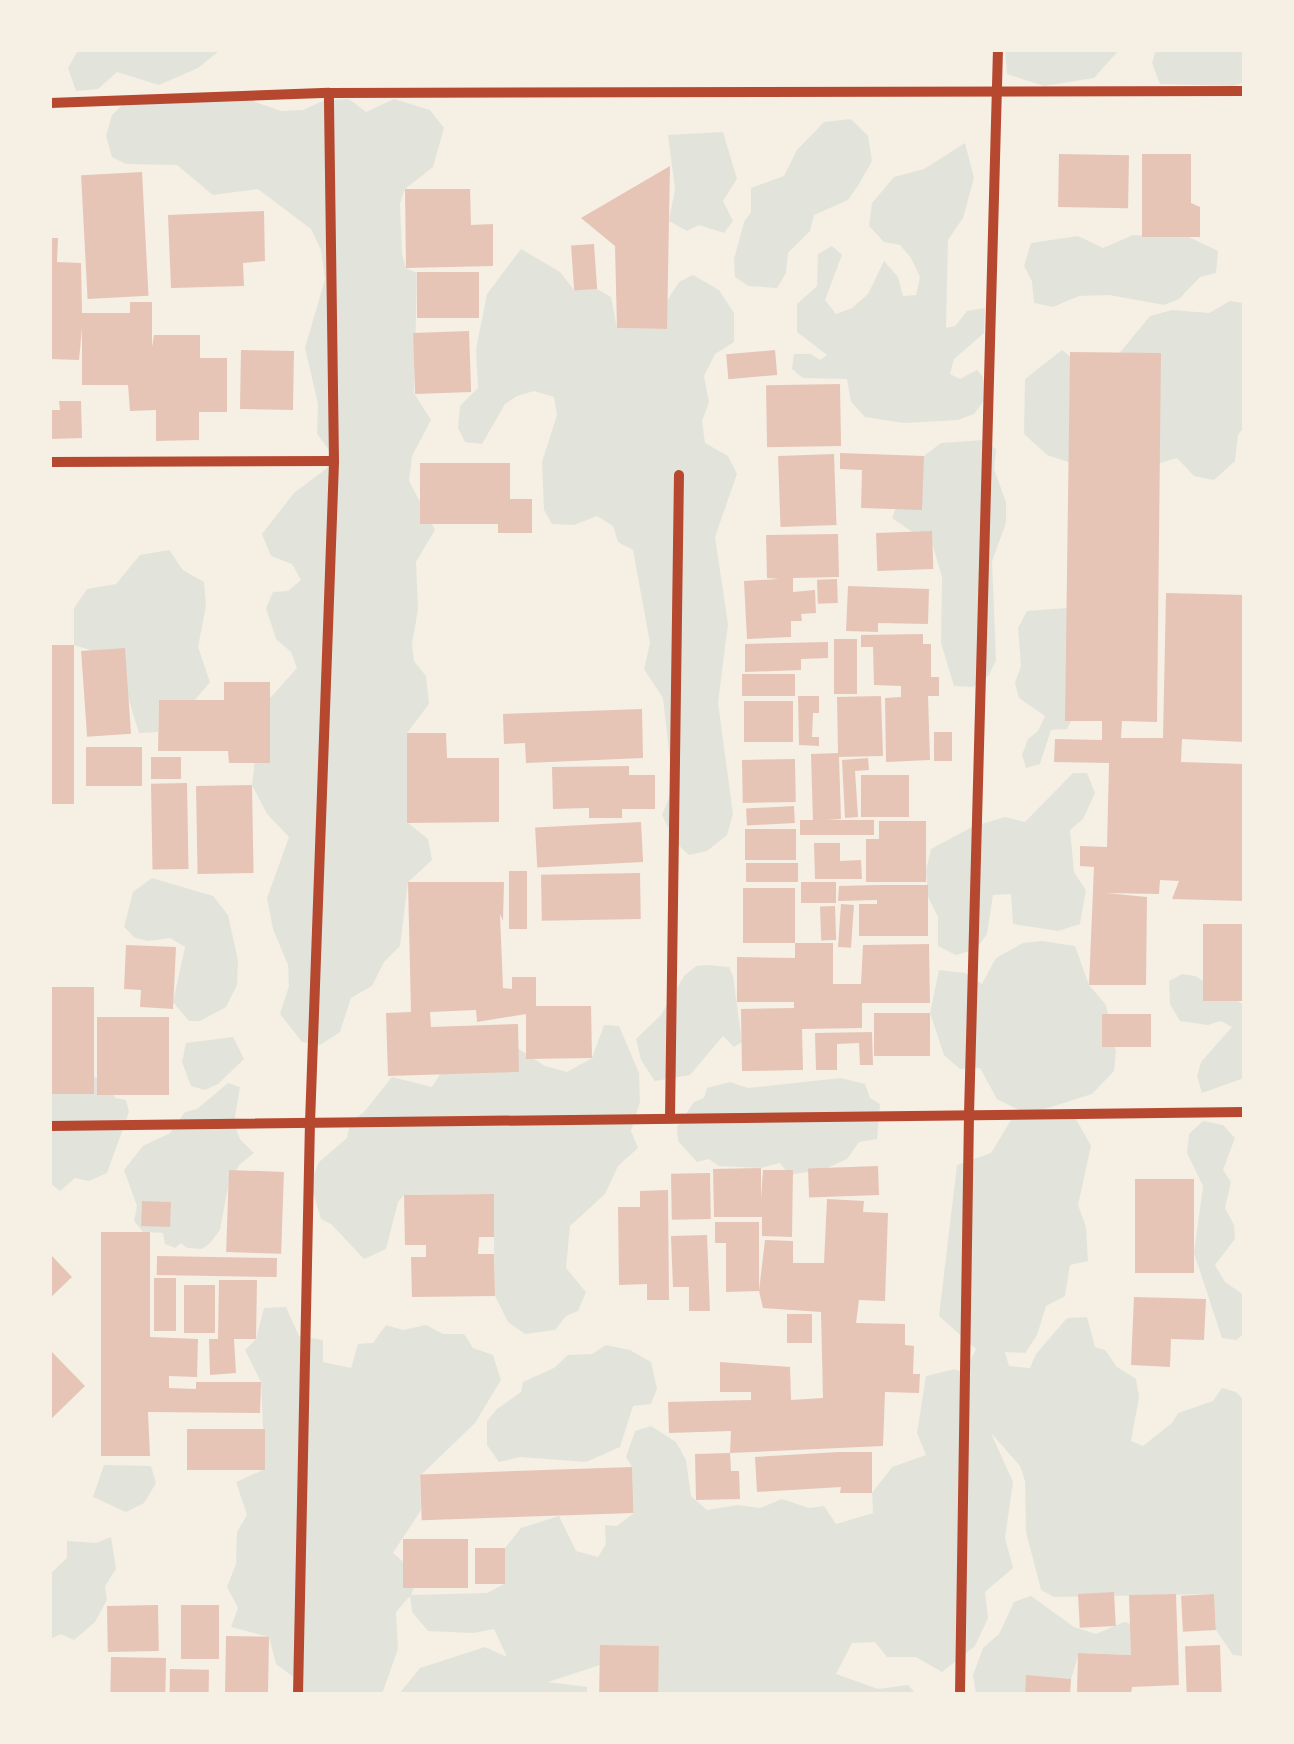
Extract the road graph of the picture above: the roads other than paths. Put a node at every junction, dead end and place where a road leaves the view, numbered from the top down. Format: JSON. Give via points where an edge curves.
{"nodes":[{"id":1,"x":998,"y":50,"type":"edge"},
{"id":2,"x":997,"y":88,"type":"junction"},
{"id":3,"x":1244,"y":91,"type":"edge"},
{"id":4,"x":329,"y":92,"type":"junction"},
{"id":5,"x":50,"y":103,"type":"edge"},
{"id":6,"x":334,"y":461,"type":"junction"},
{"id":7,"x":50,"y":462,"type":"edge"},
{"id":8,"x":679,"y":475,"type":"dead end"},
{"id":9,"x":1244,"y":1112,"type":"edge"},
{"id":10,"x":968,"y":1114,"type":"junction"},
{"id":11,"x":670,"y":1118,"type":"junction"},
{"id":12,"x":310,"y":1123,"type":"junction"},
{"id":13,"x":50,"y":1126,"type":"edge"},
{"id":14,"x":298,"y":1694,"type":"edge"},
{"id":15,"x":960,"y":1694,"type":"edge"}],
"edges":[{"from":1,"to":2,"type":"street"},
{"from":2,"to":3,"type":"street"},
{"from":2,"to":4,"type":"street"},
{"from":2,"to":10,"type":"street"},
{"from":4,"to":5,"type":"street"},
{"from":4,"to":6,"type":"street"},
{"from":6,"to":7,"type":"street"},
{"from":6,"to":12,"type":"street"},
{"from":8,"to":11,"type":"street"},
{"from":9,"to":10,"type":"street"},
{"from":10,"to":11,"type":"street"},
{"from":10,"to":15,"type":"street"},
{"from":11,"to":12,"type":"street"},
{"from":12,"to":13,"type":"street"},
{"from":12,"to":14,"type":"street"}]}
